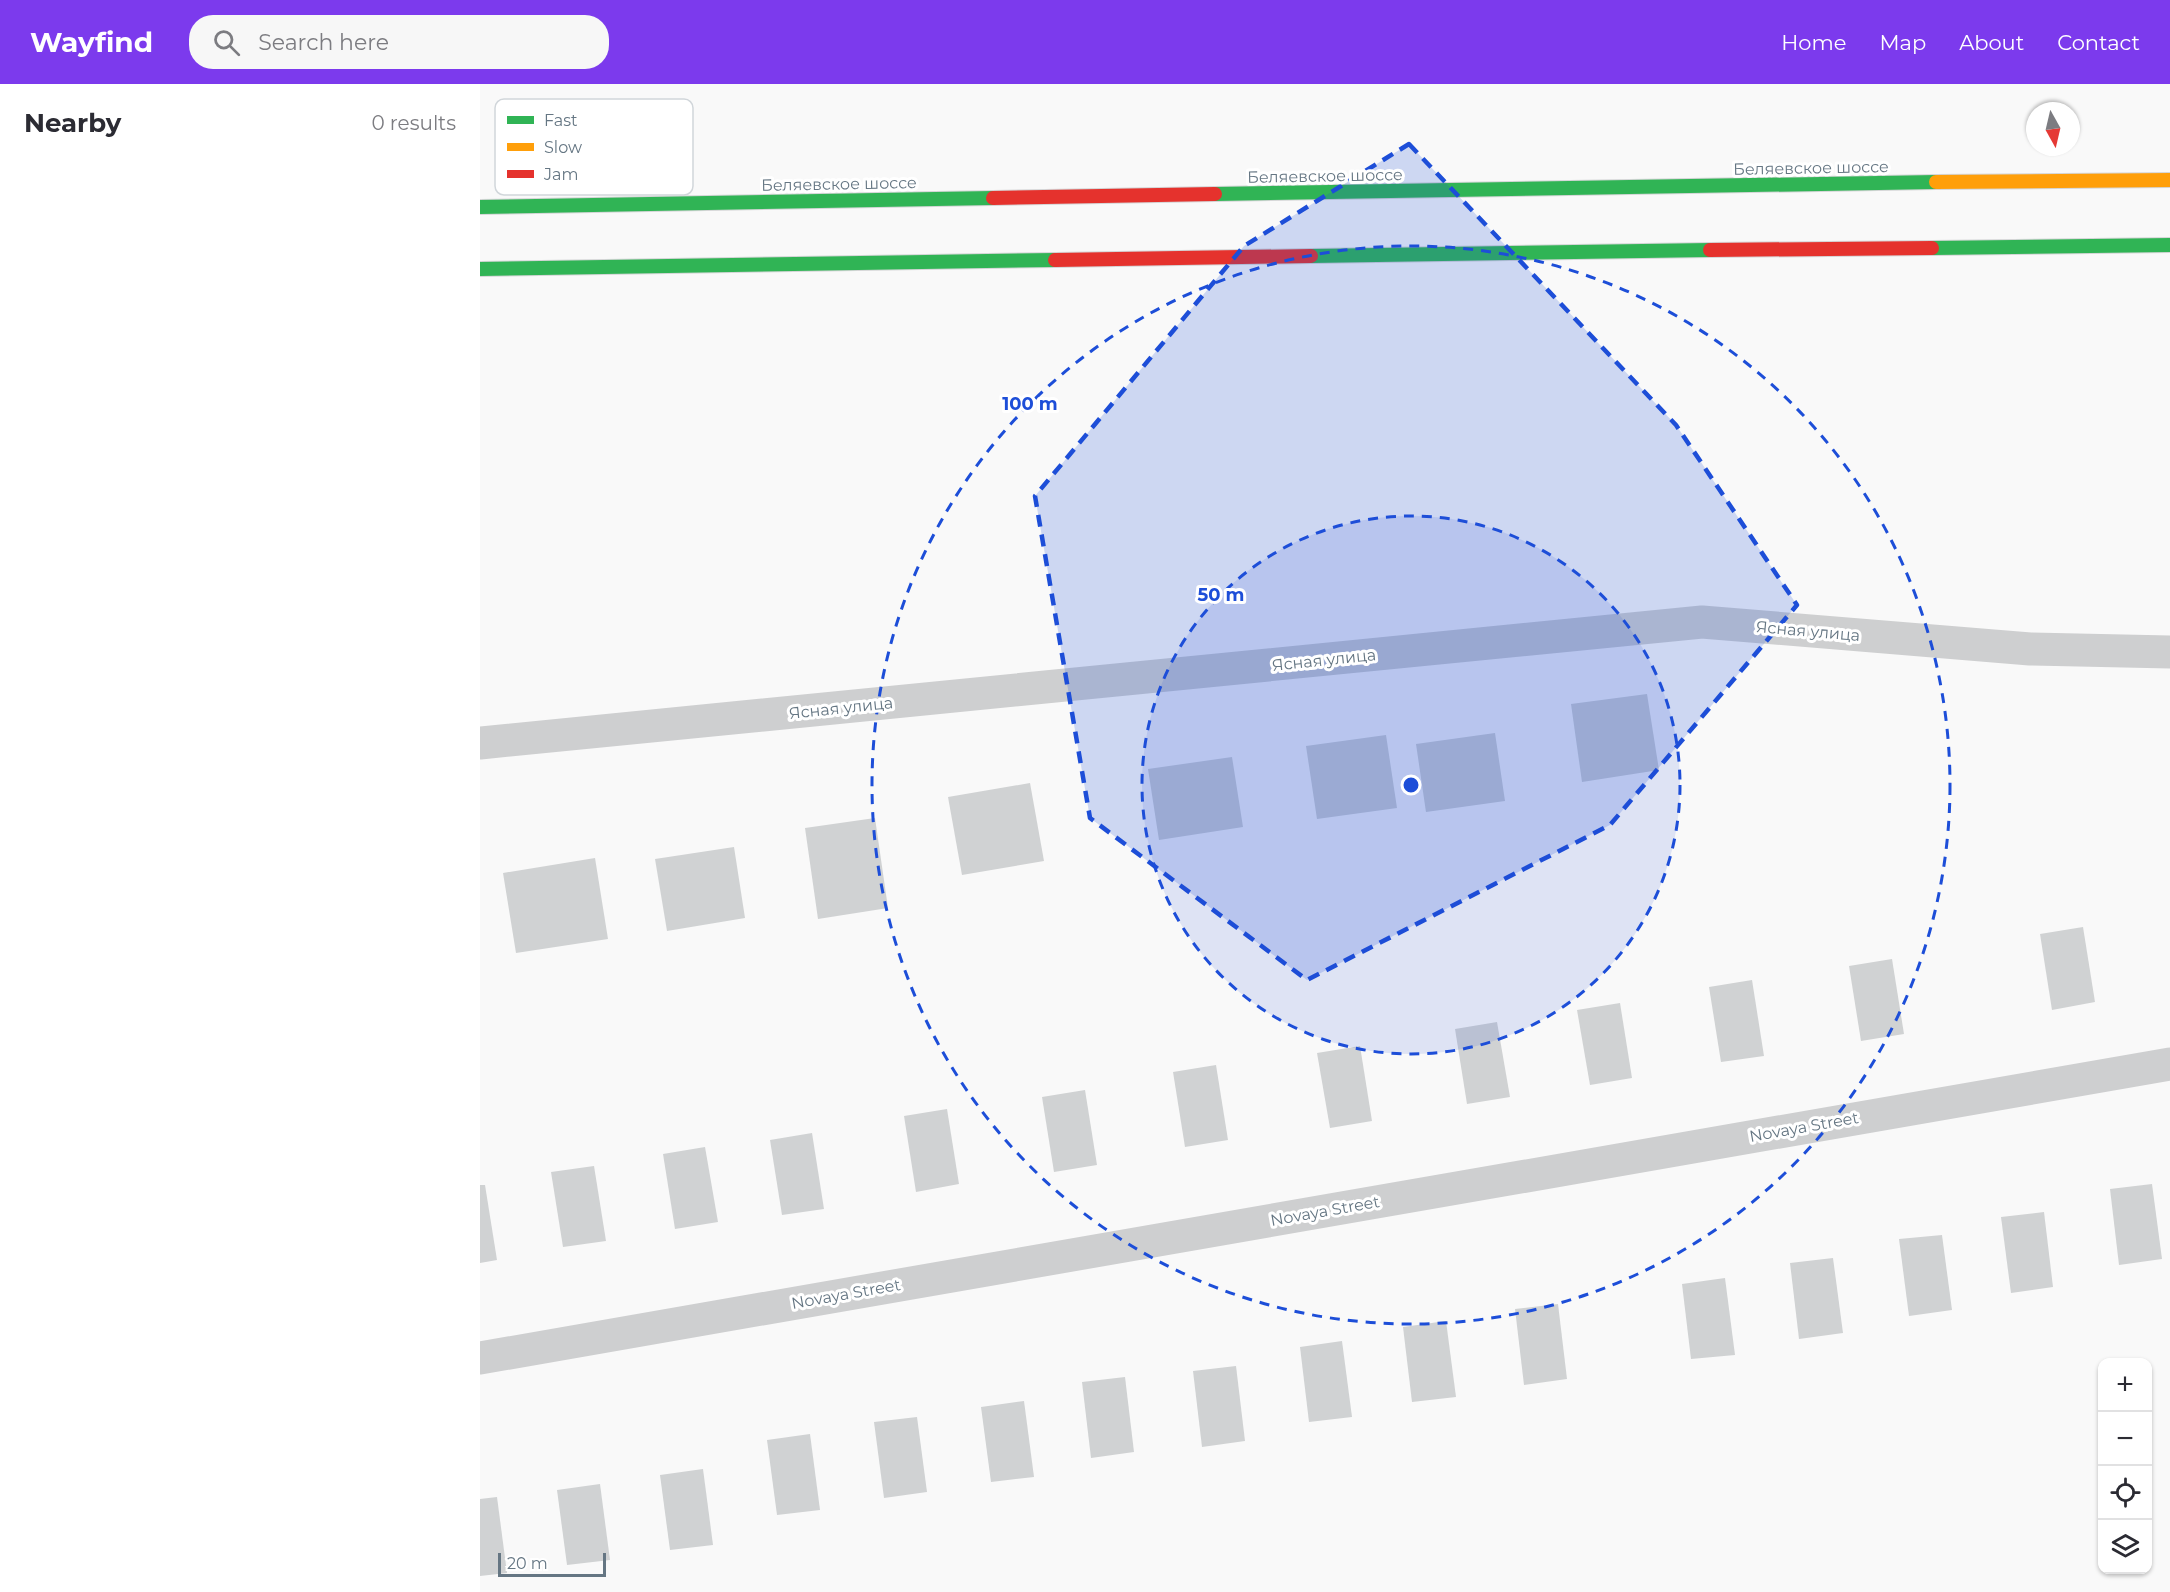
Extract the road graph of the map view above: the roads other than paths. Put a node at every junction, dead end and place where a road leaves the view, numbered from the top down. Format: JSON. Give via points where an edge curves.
{"nodes":[{"id":1,"x":2170,"y":180,"type":"edge"},
{"id":2,"x":480,"y":207,"type":"edge"},
{"id":3,"x":2170,"y":245,"type":"edge"},
{"id":4,"x":480,"y":269,"type":"edge"},
{"id":5,"x":2170,"y":652,"type":"edge"},
{"id":6,"x":480,"y":743,"type":"edge"},
{"id":7,"x":2170,"y":1064,"type":"edge"},
{"id":8,"x":480,"y":1358,"type":"edge"}],
"edges":[{"from":1,"to":2,"type":"main road","name":"Беляевское шоссе"},
{"from":3,"to":4,"type":"main road"},
{"from":5,"to":6,"type":"street","name":"Ясная улица","via":[[2030,649],[1702,622]]},
{"from":7,"to":8,"type":"street","name":"Novaya Street"}]}
